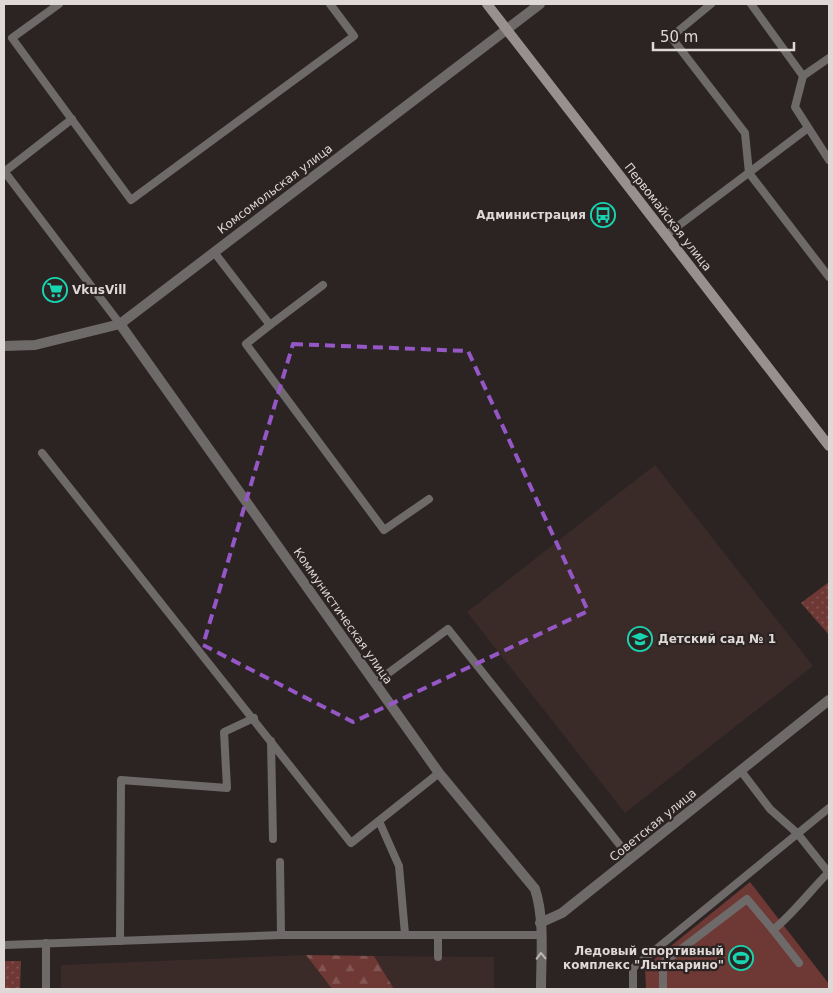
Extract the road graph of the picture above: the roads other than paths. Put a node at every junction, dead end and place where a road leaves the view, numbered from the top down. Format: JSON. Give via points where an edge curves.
{"nodes":[{"id":1,"x":59,"y":4,"type":"edge"},
{"id":2,"x":330,"y":4,"type":"edge"},
{"id":3,"x":487,"y":4,"type":"edge"},
{"id":4,"x":540,"y":4,"type":"edge"},
{"id":5,"x":712,"y":4,"type":"edge"},
{"id":6,"x":751,"y":4,"type":"edge"},
{"id":7,"x":506,"y":28,"type":"junction"},
{"id":8,"x":829,"y":58,"type":"edge"},
{"id":9,"x":803,"y":76,"type":"junction"},
{"id":10,"x":72,"y":118,"type":"junction"},
{"id":11,"x":808,"y":128,"type":"junction"},
{"id":12,"x":829,"y":160,"type":"edge"},
{"id":13,"x":4,"y":172,"type":"edge"},
{"id":14,"x":749,"y":173,"type":"junction"},
{"id":15,"x":666,"y":235,"type":"junction"},
{"id":16,"x":214,"y":252,"type":"junction"},
{"id":17,"x":829,"y":277,"type":"edge"},
{"id":18,"x":323,"y":285,"type":"dead end"},
{"id":19,"x":120,"y":324,"type":"junction"},
{"id":20,"x":270,"y":325,"type":"junction"},
{"id":21,"x":4,"y":346,"type":"edge"},
{"id":22,"x":829,"y":446,"type":"edge"},
{"id":23,"x":42,"y":453,"type":"dead end"},
{"id":24,"x":429,"y":499,"type":"dead end"},
{"id":25,"x":375,"y":683,"type":"junction"},
{"id":26,"x":829,"y":700,"type":"edge"},
{"id":27,"x":254,"y":718,"type":"junction"},
{"id":28,"x":271,"y":741,"type":"junction"},
{"id":29,"x":741,"y":771,"type":"junction"},
{"id":30,"x":439,"y":773,"type":"junction"},
{"id":31,"x":829,"y":808,"type":"edge"},
{"id":32,"x":380,"y":821,"type":"junction"},
{"id":33,"x":797,"y":833,"type":"junction"},
{"id":34,"x":273,"y":839,"type":"dead end"},
{"id":35,"x":631,"y":859,"type":"junction"},
{"id":36,"x":280,"y":862,"type":"dead end"},
{"id":37,"x":829,"y":873,"type":"edge"},
{"id":38,"x":540,"y":923,"type":"junction"},
{"id":39,"x":773,"y":930,"type":"junction"},
{"id":40,"x":405,"y":934,"type":"junction"},
{"id":41,"x":281,"y":935,"type":"junction"},
{"id":42,"x":438,"y":935,"type":"junction"},
{"id":43,"x":541,"y":935,"type":"junction"},
{"id":44,"x":120,"y":941,"type":"junction"},
{"id":45,"x":46,"y":943,"type":"junction"},
{"id":46,"x":4,"y":945,"type":"edge"},
{"id":47,"x":438,"y":957,"type":"dead end"},
{"id":48,"x":798,"y":963,"type":"dead end"},
{"id":49,"x":46,"y":989,"type":"edge"},
{"id":50,"x":541,"y":989,"type":"edge"},
{"id":51,"x":633,"y":989,"type":"edge"},
{"id":52,"x":663,"y":989,"type":"edge"}],
"edges":[{"from":1,"to":10,"type":"lane","via":[[12,38]]},
{"from":2,"to":10,"type":"lane","via":[[354,36],[131,200]]},
{"from":3,"to":7,"type":"street","name":"Первомайская улица"},
{"from":4,"to":7,"type":"street","name":"Комсомольская улица"},
{"from":5,"to":14,"type":"lane","via":[[671,37],[745,133]]},
{"from":6,"to":9,"type":"lane"},
{"from":7,"to":15,"type":"street","name":"Первомайская улица"},
{"from":7,"to":16,"type":"street","name":"Комсомольская улица"},
{"from":8,"to":9,"type":"lane"},
{"from":9,"to":11,"type":"lane","via":[[795,107]]},
{"from":10,"to":13,"type":"lane"},
{"from":11,"to":12,"type":"lane"},
{"from":11,"to":14,"type":"lane"},
{"from":13,"to":19,"type":"lane"},
{"from":14,"to":15,"type":"lane"},
{"from":14,"to":17,"type":"lane"},
{"from":15,"to":22,"type":"street","name":"Первомайская улица"},
{"from":16,"to":19,"type":"street","name":"Комсомольская улица"},
{"from":16,"to":20,"type":"lane"},
{"from":18,"to":20,"type":"lane"},
{"from":19,"to":21,"type":"street","name":"Комсомольская улица","via":[[35,345]]},
{"from":19,"to":25,"type":"street","name":"Коммунистическая улица"},
{"from":20,"to":24,"type":"lane","via":[[246,344],[384,530]]},
{"from":23,"to":27,"type":"lane"},
{"from":25,"to":30,"type":"street","name":"Коммунистическая улица"},
{"from":25,"to":35,"type":"lane","via":[[448,629]]},
{"from":26,"to":29,"type":"street","name":"Советская улица"},
{"from":27,"to":28,"type":"lane"},
{"from":27,"to":44,"type":"lane","via":[[224,732],[227,788],[120,780]]},
{"from":28,"to":32,"type":"lane","via":[[351,843]]},
{"from":28,"to":34,"type":"lane"},
{"from":29,"to":33,"type":"lane","via":[[770,809]]},
{"from":29,"to":35,"type":"street","name":"Советская улица"},
{"from":30,"to":32,"type":"lane"},
{"from":30,"to":38,"type":"street","name":"Коммунистическая улица","via":[[535,889]]},
{"from":31,"to":33,"type":"lane"},
{"from":32,"to":40,"type":"lane","via":[[399,866]]},
{"from":33,"to":37,"type":"lane"},
{"from":33,"to":51,"type":"lane","via":[[633,968]]},
{"from":35,"to":38,"type":"street","name":"Советская улица","via":[[562,913]]},
{"from":36,"to":41,"type":"lane"},
{"from":37,"to":39,"type":"lane"},
{"from":38,"to":43,"type":"street"},
{"from":39,"to":48,"type":"lane"},
{"from":39,"to":52,"type":"lane","via":[[748,900],[663,963]]},
{"from":40,"to":41,"type":"lane"},
{"from":40,"to":42,"type":"lane"},
{"from":41,"to":44,"type":"lane"},
{"from":42,"to":43,"type":"lane"},
{"from":42,"to":47,"type":"lane"},
{"from":50,"to":43,"type":"street","one_way":true},
{"from":44,"to":45,"type":"lane"},
{"from":45,"to":46,"type":"lane"},
{"from":45,"to":49,"type":"lane"}]}
